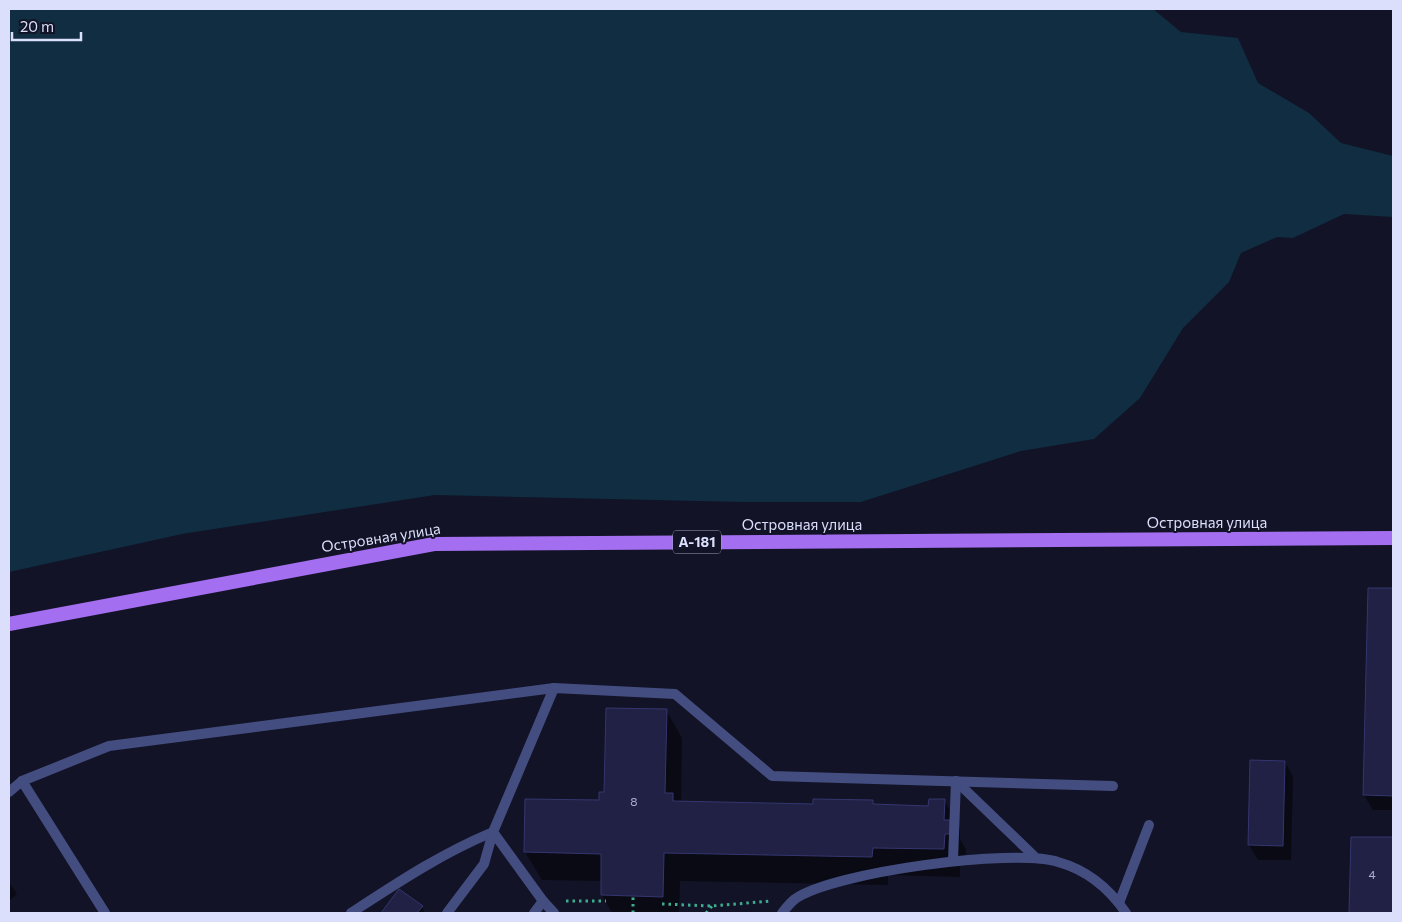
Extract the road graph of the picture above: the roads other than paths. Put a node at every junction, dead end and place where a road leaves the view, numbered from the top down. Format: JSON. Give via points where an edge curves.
{"nodes":[{"id":1,"x":1393,"y":538,"type":"edge"},
{"id":2,"x":9,"y":624,"type":"edge"},
{"id":3,"x":554,"y":688,"type":"junction"},
{"id":4,"x":22,"y":781,"type":"junction"},
{"id":5,"x":956,"y":781,"type":"junction"},
{"id":6,"x":1113,"y":786,"type":"dead end"},
{"id":7,"x":9,"y":792,"type":"edge"},
{"id":8,"x":1149,"y":825,"type":"dead end"},
{"id":9,"x":493,"y":832,"type":"junction"},
{"id":10,"x":1034,"y":856,"type":"junction"},
{"id":11,"x":953,"y":860,"type":"junction"},
{"id":12,"x":543,"y":901,"type":"junction"},
{"id":13,"x":1119,"y":903,"type":"junction"},
{"id":14,"x":105,"y":913,"type":"edge"},
{"id":15,"x":351,"y":913,"type":"edge"},
{"id":16,"x":447,"y":913,"type":"edge"},
{"id":17,"x":534,"y":913,"type":"edge"},
{"id":18,"x":554,"y":913,"type":"edge"},
{"id":19,"x":782,"y":913,"type":"edge"},
{"id":20,"x":1126,"y":913,"type":"edge"}],
"edges":[{"from":1,"to":2,"type":"main road","name":"Островная улица","number":"А-181","via":[[434,544]]},
{"from":3,"to":4,"type":"lane","via":[[109,746]]},
{"from":3,"to":5,"type":"lane","via":[[675,694],[772,776]]},
{"from":3,"to":9,"type":"lane"},
{"from":4,"to":7,"type":"lane"},
{"from":4,"to":14,"type":"lane"},
{"from":5,"to":6,"type":"lane"},
{"from":5,"to":10,"type":"lane"},
{"from":5,"to":11,"type":"lane"},
{"from":8,"to":13,"type":"lane"},
{"from":9,"to":12,"type":"lane"},
{"from":9,"to":15,"type":"lane","via":[[419,869]]},
{"from":9,"to":16,"type":"lane","via":[[484,864]]},
{"from":10,"to":11,"type":"lane"},
{"from":10,"to":13,"type":"lane","via":[[1074,867],[1106,887]]},
{"from":11,"to":19,"type":"lane","via":[[854,878],[814,890],[796,899]]},
{"from":12,"to":17,"type":"lane"},
{"from":12,"to":18,"type":"lane"},
{"from":13,"to":20,"type":"lane"}]}
